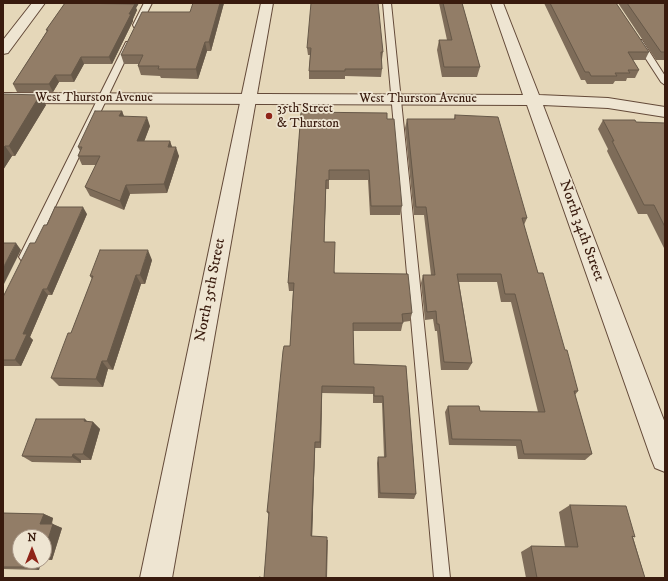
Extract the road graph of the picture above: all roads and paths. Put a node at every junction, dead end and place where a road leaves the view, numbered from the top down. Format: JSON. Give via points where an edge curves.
{"nodes":[{"id":1,"x":38,"y":3,"type":"edge"},
{"id":2,"x":148,"y":3,"type":"edge"},
{"id":3,"x":267,"y":3,"type":"edge"},
{"id":4,"x":387,"y":3,"type":"edge"},
{"id":5,"x":498,"y":3,"type":"edge"},
{"id":6,"x":635,"y":36,"type":"edge"},
{"id":7,"x":3,"y":50,"type":"edge"},
{"id":8,"x":665,"y":82,"type":"edge"},
{"id":9,"x":3,"y":98,"type":"edge"},
{"id":10,"x":103,"y":98,"type":"junction"},
{"id":11,"x":248,"y":98,"type":"junction"},
{"id":12,"x":397,"y":98,"type":"junction"},
{"id":13,"x":532,"y":100,"type":"junction"},
{"id":14,"x":665,"y":112,"type":"edge"},
{"id":15,"x":20,"y":266,"type":"edge"},
{"id":16,"x":665,"y":458,"type":"edge"},
{"id":17,"x":156,"y":578,"type":"edge"},
{"id":18,"x":442,"y":578,"type":"edge"}],
"edges":[{"from":1,"to":7,"type":"street"},
{"from":2,"to":10,"type":"lane"},
{"from":3,"to":11,"type":"street","name":"North 35th Street"},
{"from":4,"to":12,"type":"lane"},
{"from":5,"to":13,"type":"street","name":"North 34th Street"},
{"from":6,"to":8,"type":"lane"},
{"from":9,"to":10,"type":"street","name":"West Thurston Avenue"},
{"from":10,"to":11,"type":"street","name":"West Thurston Avenue"},
{"from":10,"to":15,"type":"lane"},
{"from":11,"to":12,"type":"street","name":"West Thurston Avenue"},
{"from":11,"to":17,"type":"street","name":"North 35th Street"},
{"from":12,"to":13,"type":"street","name":"West Thurston Avenue"},
{"from":12,"to":18,"type":"lane"},
{"from":13,"to":14,"type":"street","name":"West Thurston Avenue","via":[[608,103]]},
{"from":13,"to":16,"type":"street","name":"North 34th Street"}]}
